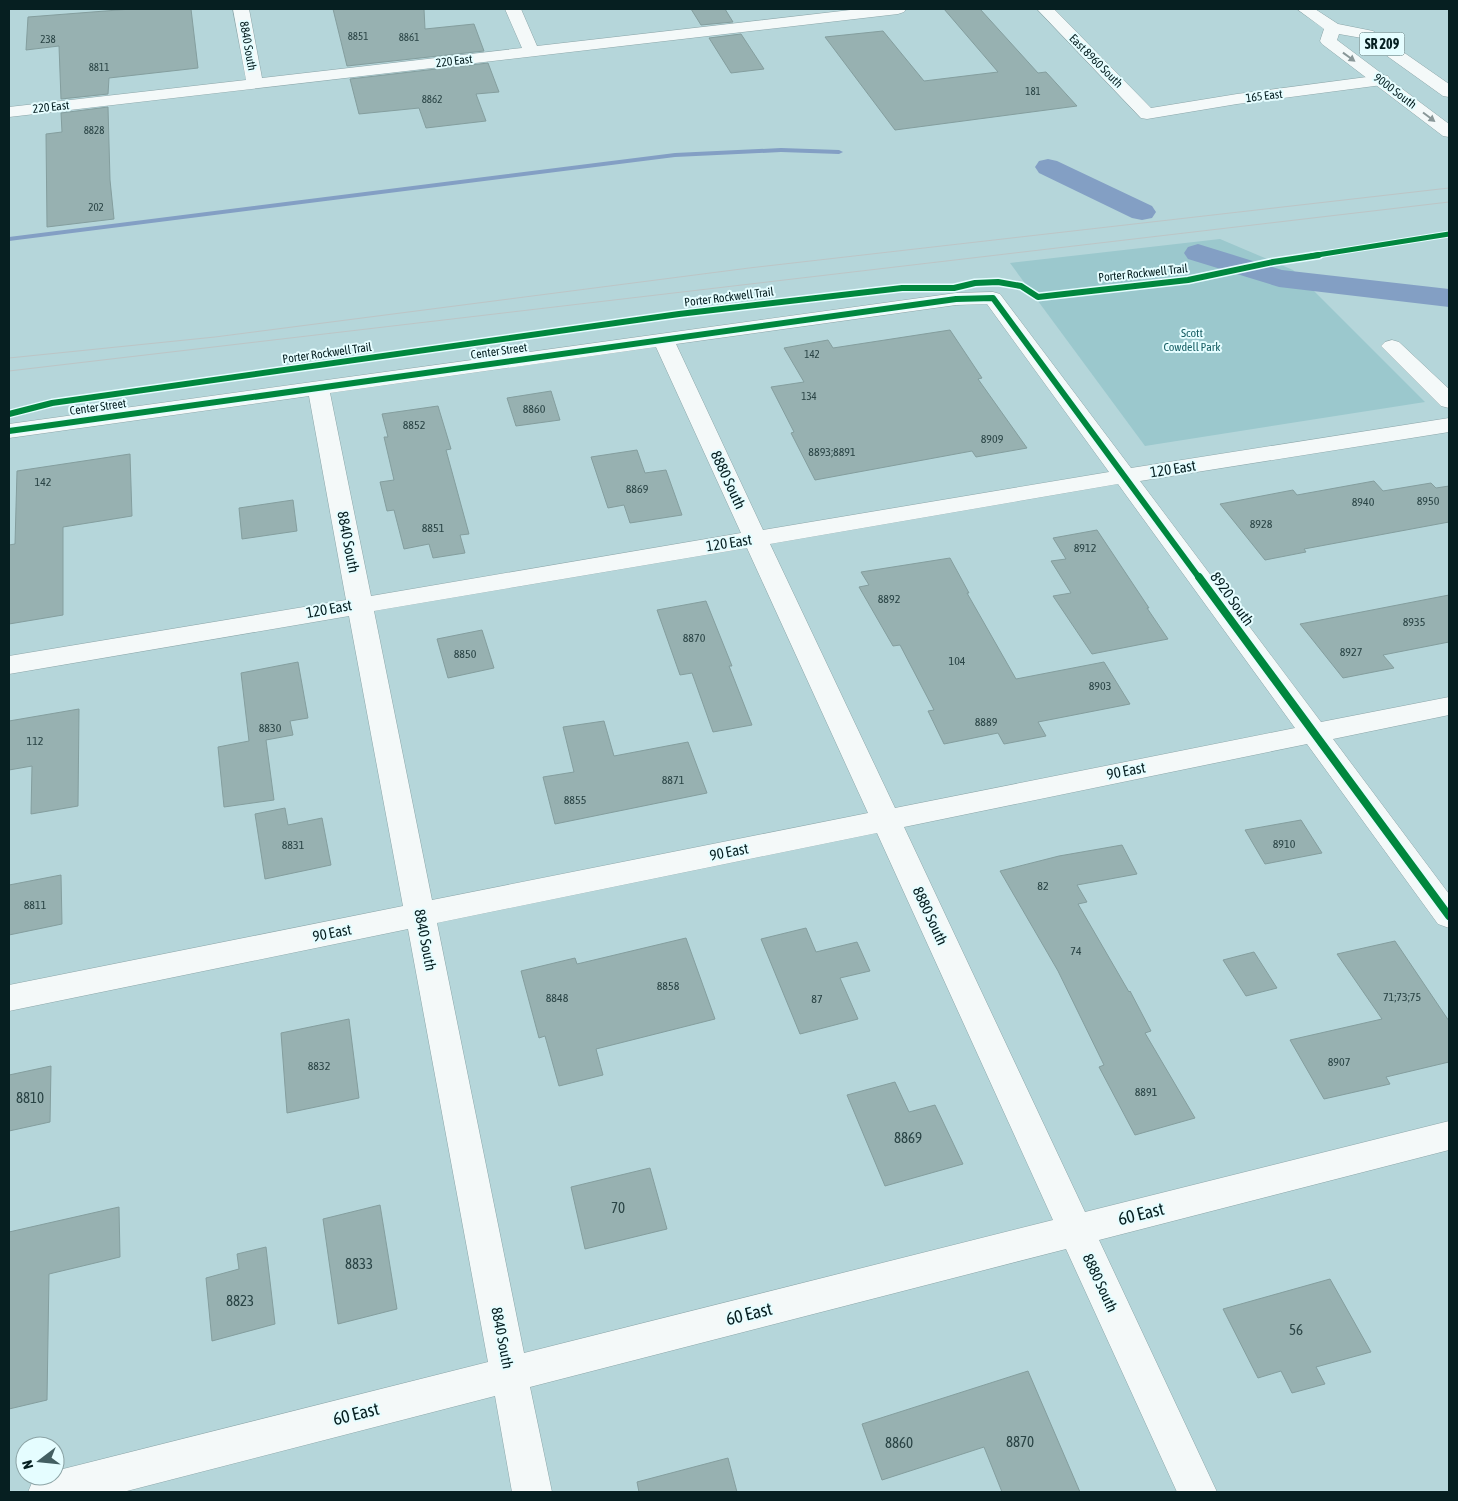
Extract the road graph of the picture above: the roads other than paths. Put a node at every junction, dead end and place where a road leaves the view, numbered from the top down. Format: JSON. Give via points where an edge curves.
{"nodes":[{"id":1,"x":241,"y":9,"type":"edge"},
{"id":2,"x":513,"y":9,"type":"edge"},
{"id":3,"x":898,"y":9,"type":"edge"},
{"id":4,"x":1045,"y":9,"type":"edge"},
{"id":5,"x":1305,"y":9,"type":"edge"},
{"id":6,"x":788,"y":15,"type":"edge"},
{"id":7,"x":1332,"y":28,"type":"junction"},
{"id":8,"x":532,"y":52,"type":"junction"},
{"id":9,"x":1382,"y":80,"type":"junction"},
{"id":10,"x":255,"y":84,"type":"junction"},
{"id":11,"x":1449,"y":92,"type":"edge"},
{"id":12,"x":9,"y":112,"type":"edge"},
{"id":13,"x":1147,"y":114,"type":"joint"},
{"id":14,"x":1449,"y":132,"type":"edge"},
{"id":15,"x":993,"y":298,"type":"joint"},
{"id":16,"x":663,"y":340,"type":"junction"},
{"id":17,"x":1392,"y":346,"type":"dead end"},
{"id":18,"x":318,"y":388,"type":"junction"},
{"id":19,"x":1449,"y":401,"type":"edge"},
{"id":20,"x":1449,"y":425,"type":"edge"},
{"id":21,"x":9,"y":431,"type":"edge"},
{"id":22,"x":1124,"y":476,"type":"junction"},
{"id":23,"x":755,"y":539,"type":"junction"},
{"id":24,"x":360,"y":604,"type":"junction"},
{"id":25,"x":9,"y":664,"type":"edge"},
{"id":26,"x":1449,"y":706,"type":"edge"},
{"id":27,"x":1314,"y":733,"type":"junction"},
{"id":28,"x":886,"y":820,"type":"junction"},
{"id":29,"x":420,"y":915,"type":"junction"},
{"id":30,"x":1449,"y":916,"type":"edge"},
{"id":31,"x":9,"y":998,"type":"edge"},
{"id":32,"x":1449,"y":1135,"type":"edge"},
{"id":33,"x":1076,"y":1230,"type":"junction"},
{"id":34,"x":509,"y":1374,"type":"junction"},
{"id":35,"x":48,"y":1492,"type":"edge"},
{"id":36,"x":532,"y":1492,"type":"edge"},
{"id":37,"x":1197,"y":1492,"type":"edge"}],
"edges":[{"from":1,"to":10,"type":"street","name":"8840 South"},
{"from":2,"to":8,"type":"street"},
{"from":3,"to":6,"type":"street","name":"220 East"},
{"from":4,"to":13,"type":"street","name":"East 8960 South"},
{"from":5,"to":7,"type":"street","number":"SR 209"},
{"from":6,"to":8,"type":"street","name":"220 East"},
{"from":7,"to":9,"type":"street","name":"9000 South","number":"SR 209","one_way":true,"via":[[1328,41]]},
{"from":7,"to":11,"type":"street","number":"SR 209","via":[[1367,34]]},
{"from":8,"to":10,"type":"street","name":"220 East"},
{"from":9,"to":13,"type":"street","name":"165 East"},
{"from":9,"to":14,"type":"street","name":"9000 South","number":"SR 209","one_way":true},
{"from":10,"to":12,"type":"street","name":"220 East"},
{"from":15,"to":16,"type":"street","name":"Center Street","via":[[956,299]]},
{"from":15,"to":22,"type":"street","name":"8920 South"},
{"from":16,"to":18,"type":"street","name":"Center Street"},
{"from":16,"to":23,"type":"street","name":"8880 South"},
{"from":17,"to":19,"type":"street"},
{"from":18,"to":21,"type":"street","name":"Center Street"},
{"from":18,"to":24,"type":"street","name":"8840 South"},
{"from":20,"to":22,"type":"street","name":"120 East"},
{"from":22,"to":23,"type":"street","name":"120 East"},
{"from":22,"to":27,"type":"street","name":"8920 South"},
{"from":23,"to":24,"type":"street","name":"120 East"},
{"from":23,"to":28,"type":"street","name":"8880 South"},
{"from":24,"to":25,"type":"street","name":"120 East"},
{"from":24,"to":29,"type":"street","name":"8840 South"},
{"from":26,"to":27,"type":"street","name":"90 East"},
{"from":27,"to":28,"type":"street","name":"90 East"},
{"from":27,"to":30,"type":"street","name":"8920 South"},
{"from":28,"to":29,"type":"street","name":"90 East"},
{"from":28,"to":33,"type":"street","name":"8880 South"},
{"from":29,"to":31,"type":"street","name":"90 East"},
{"from":29,"to":34,"type":"street","name":"8840 South"},
{"from":32,"to":33,"type":"street","name":"60 East"},
{"from":33,"to":34,"type":"street","name":"60 East"},
{"from":33,"to":37,"type":"street","name":"8880 South"},
{"from":34,"to":35,"type":"street","name":"60 East"},
{"from":34,"to":36,"type":"street","name":"8840 South"}]}
